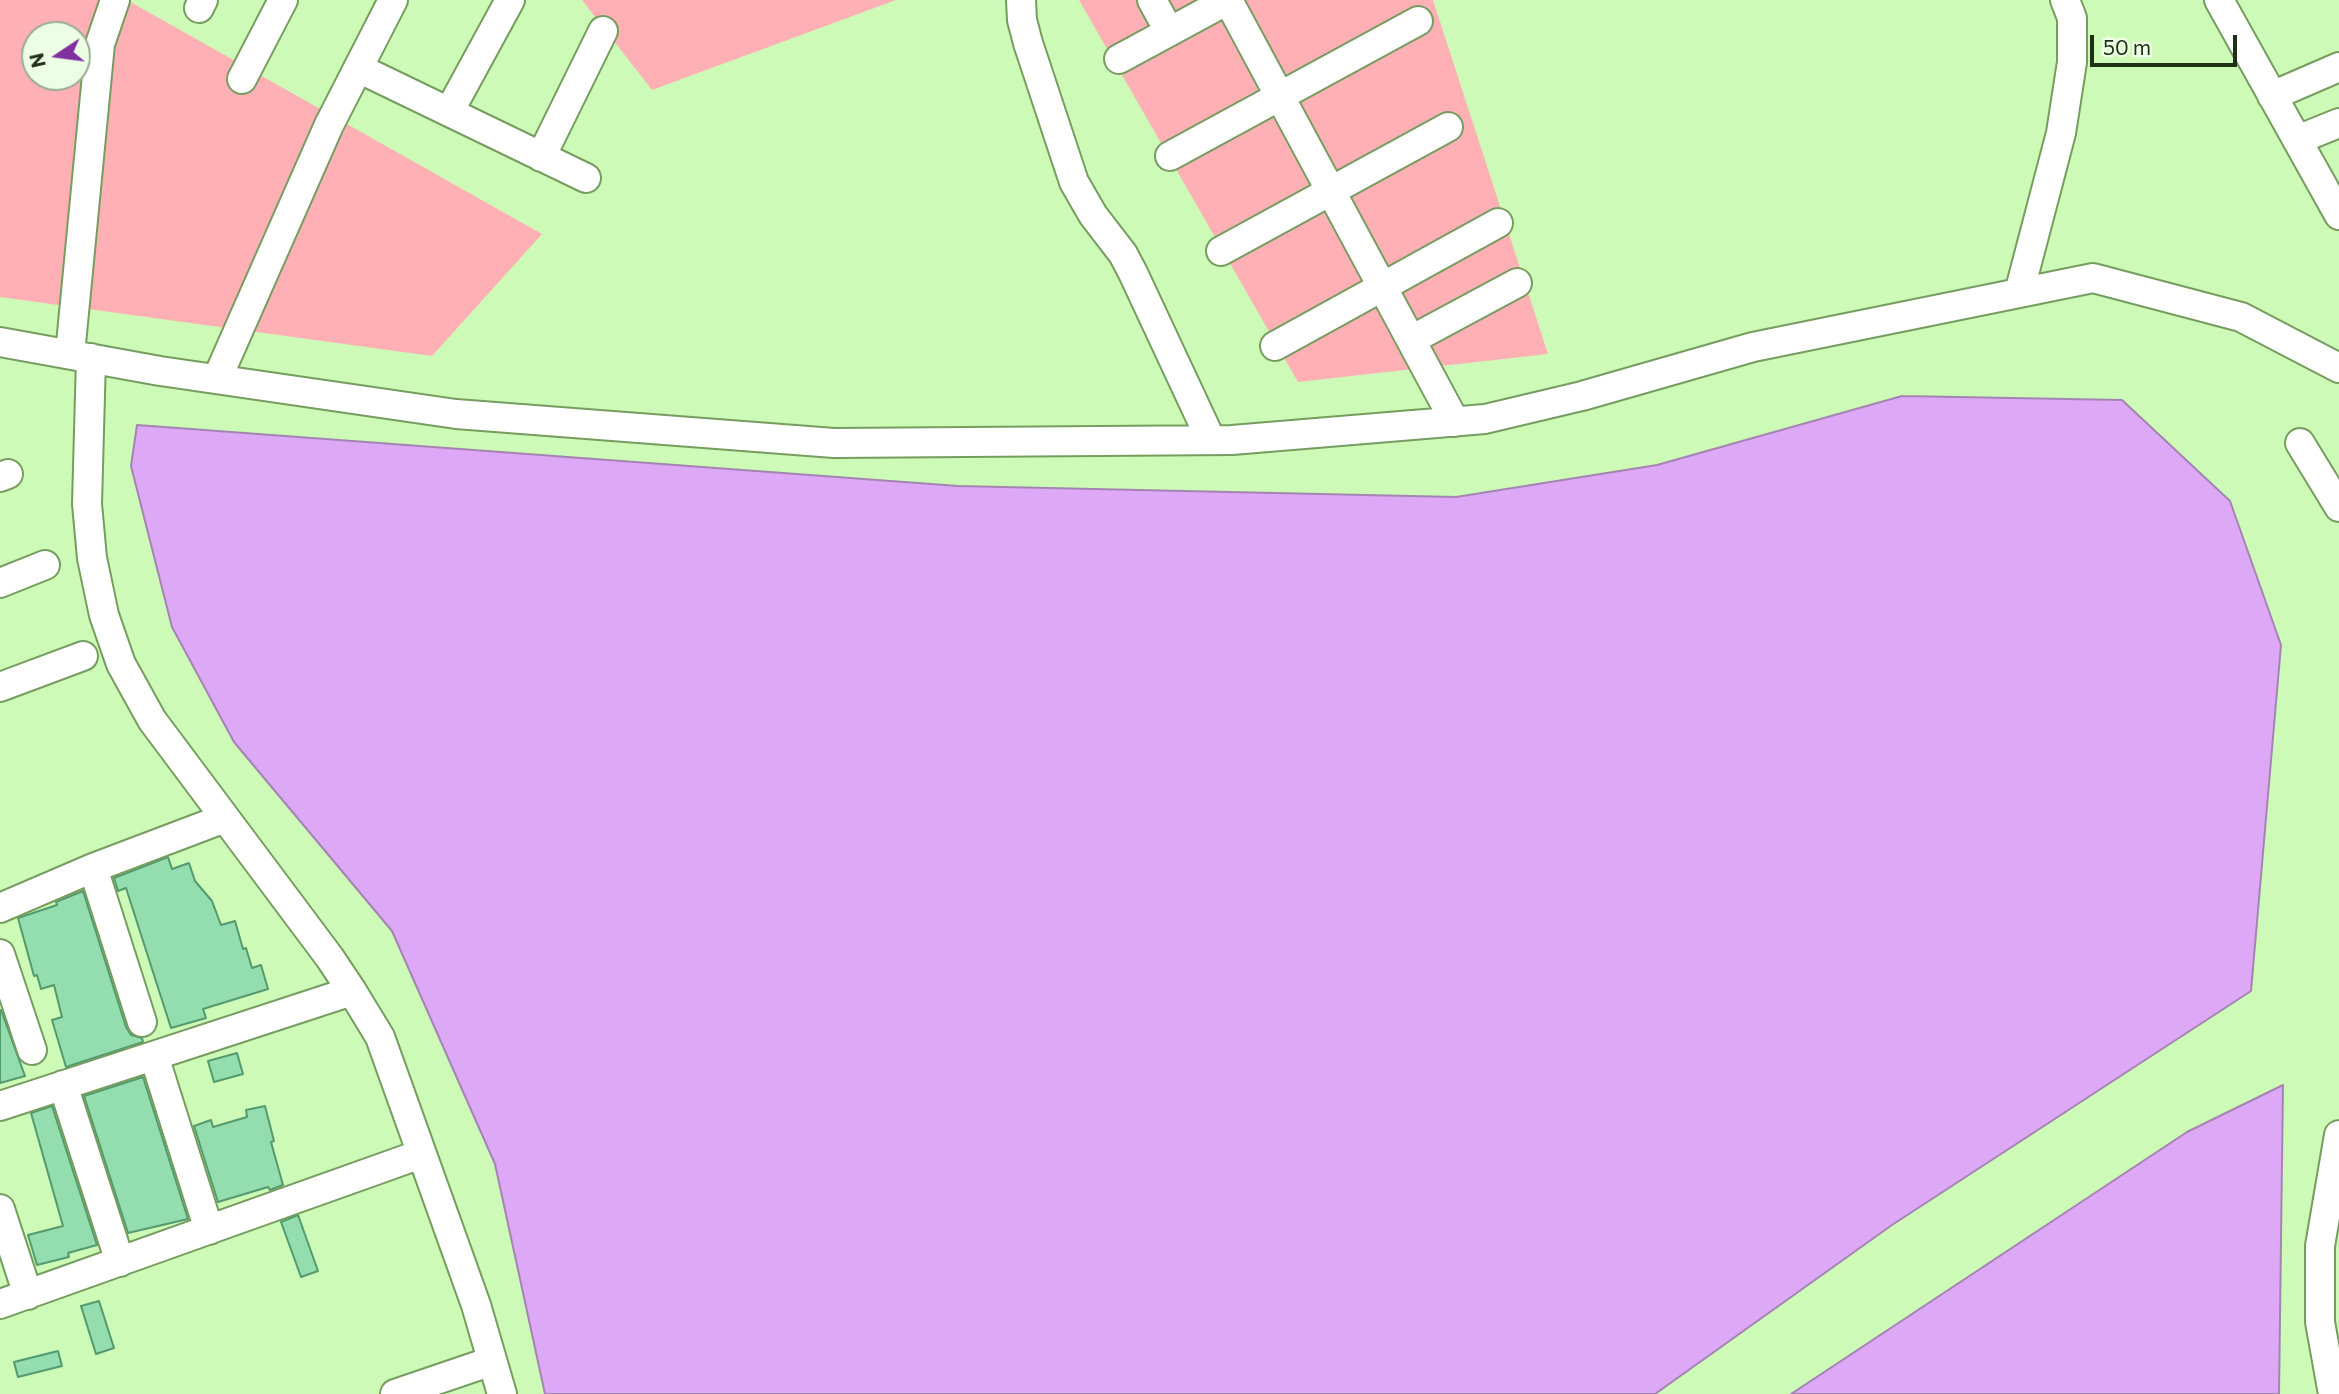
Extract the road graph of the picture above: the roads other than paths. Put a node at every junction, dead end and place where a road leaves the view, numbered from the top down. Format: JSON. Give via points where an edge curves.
{"nodes":[{"id":1,"x":115,"y":0,"type":"edge"},
{"id":2,"x":283,"y":0,"type":"edge"},
{"id":3,"x":510,"y":0,"type":"edge"},
{"id":4,"x":1021,"y":0,"type":"edge"},
{"id":5,"x":1152,"y":0,"type":"edge"},
{"id":6,"x":1228,"y":0,"type":"edge"},
{"id":7,"x":2065,"y":0,"type":"edge"},
{"id":8,"x":2219,"y":0,"type":"edge"},
{"id":9,"x":386,"y":2,"type":"edge"},
{"id":10,"x":1418,"y":21,"type":"dead end"},
{"id":11,"x":1169,"y":31,"type":"junction"},
{"id":12,"x":603,"y":32,"type":"dead end"},
{"id":13,"x":1119,"y":59,"type":"dead end"},
{"id":14,"x":2339,"y":67,"type":"edge"},
{"id":15,"x":358,"y":68,"type":"junction"},
{"id":16,"x":242,"y":79,"type":"dead end"},
{"id":17,"x":1280,"y":96,"type":"junction"},
{"id":18,"x":2272,"y":96,"type":"junction"},
{"id":19,"x":449,"y":112,"type":"junction"},
{"id":20,"x":2339,"y":123,"type":"edge"},
{"id":21,"x":1448,"y":127,"type":"dead end"},
{"id":22,"x":2297,"y":140,"type":"junction"},
{"id":23,"x":1170,"y":156,"type":"dead end"},
{"id":24,"x":541,"y":157,"type":"junction"},
{"id":25,"x":586,"y":178,"type":"dead end"},
{"id":26,"x":1331,"y":192,"type":"junction"},
{"id":27,"x":2335,"y":197,"type":"edge"},
{"id":28,"x":1497,"y":223,"type":"dead end"},
{"id":29,"x":1221,"y":251,"type":"dead end"},
{"id":30,"x":1517,"y":283,"type":"dead end"},
{"id":31,"x":1382,"y":287,"type":"junction"},
{"id":32,"x":2019,"y":293,"type":"junction"},
{"id":33,"x":1411,"y":340,"type":"junction"},
{"id":34,"x":0,"y":342,"type":"edge"},
{"id":35,"x":1275,"y":346,"type":"dead end"},
{"id":36,"x":80,"y":356,"type":"junction"},
{"id":37,"x":2336,"y":362,"type":"edge"},
{"id":38,"x":218,"y":379,"type":"junction"},
{"id":39,"x":1455,"y":422,"type":"junction"},
{"id":40,"x":1211,"y":440,"type":"junction"},
{"id":41,"x":2300,"y":443,"type":"dead end"},
{"id":42,"x":2339,"y":507,"type":"edge"},
{"id":43,"x":45,"y":565,"type":"dead end"},
{"id":44,"x":0,"y":583,"type":"edge"},
{"id":45,"x":83,"y":656,"type":"dead end"},
{"id":46,"x":0,"y":687,"type":"edge"},
{"id":47,"x":225,"y":818,"type":"junction"},
{"id":48,"x":93,"y":868,"type":"junction"},
{"id":49,"x":0,"y":908,"type":"edge"},
{"id":50,"x":0,"y":954,"type":"edge"},
{"id":51,"x":352,"y":991,"type":"junction"},
{"id":52,"x":142,"y":1022,"type":"dead end"},
{"id":53,"x":32,"y":1050,"type":"dead end"},
{"id":54,"x":154,"y":1056,"type":"junction"},
{"id":55,"x":63,"y":1086,"type":"junction"},
{"id":56,"x":0,"y":1106,"type":"edge"},
{"id":57,"x":2339,"y":1135,"type":"edge"},
{"id":58,"x":421,"y":1154,"type":"junction"},
{"id":59,"x":0,"y":1209,"type":"edge"},
{"id":60,"x":209,"y":1230,"type":"junction"},
{"id":61,"x":120,"y":1262,"type":"junction"},
{"id":62,"x":28,"y":1295,"type":"junction"},
{"id":63,"x":0,"y":1304,"type":"edge"},
{"id":64,"x":492,"y":1360,"type":"junction"},
{"id":65,"x":395,"y":1394,"type":"edge"},
{"id":66,"x":502,"y":1394,"type":"edge"},
{"id":67,"x":2333,"y":1394,"type":"edge"}],
"edges":[{"from":1,"to":36,"type":"street","via":[[100,44]]},
{"from":2,"to":16,"type":"street"},
{"from":3,"to":19,"type":"street"},
{"from":4,"to":40,"type":"street","via":[[1028,43],[1074,182],[1123,254]]},
{"from":5,"to":11,"type":"street"},
{"from":6,"to":11,"type":"street"},
{"from":6,"to":17,"type":"street"},
{"from":7,"to":32,"type":"street","via":[[2072,18],[2072,62],[2061,133]]},
{"from":8,"to":18,"type":"street"},
{"from":9,"to":15,"type":"street"},
{"from":10,"to":17,"type":"street"},
{"from":11,"to":13,"type":"street"},
{"from":12,"to":24,"type":"street"},
{"from":14,"to":18,"type":"street"},
{"from":15,"to":19,"type":"street"},
{"from":15,"to":38,"type":"street","via":[[328,125]]},
{"from":17,"to":23,"type":"street"},
{"from":17,"to":26,"type":"street"},
{"from":18,"to":22,"type":"street"},
{"from":19,"to":24,"type":"street"},
{"from":20,"to":22,"type":"street"},
{"from":21,"to":26,"type":"street"},
{"from":22,"to":27,"type":"street"},
{"from":24,"to":25,"type":"street"},
{"from":26,"to":29,"type":"street"},
{"from":26,"to":31,"type":"street"},
{"from":28,"to":31,"type":"street"},
{"from":30,"to":33,"type":"street"},
{"from":31,"to":33,"type":"street"},
{"from":31,"to":35,"type":"street"},
{"from":32,"to":37,"type":"street","via":[[2094,278],[2242,317]]},
{"from":32,"to":39,"type":"street","via":[[1753,347],[1583,396]]},
{"from":33,"to":39,"type":"street"},
{"from":34,"to":36,"type":"street"},
{"from":36,"to":38,"type":"street"},
{"from":36,"to":47,"type":"street","via":[[92,558],[104,614],[121,664],[152,720]]},
{"from":38,"to":40,"type":"street","via":[[456,414],[834,443]]},
{"from":39,"to":40,"type":"street"},
{"from":41,"to":42,"type":"street"},
{"from":43,"to":44,"type":"street"},
{"from":45,"to":46,"type":"street"},
{"from":47,"to":48,"type":"street"},
{"from":47,"to":51,"type":"street"},
{"from":48,"to":49,"type":"street"},
{"from":48,"to":52,"type":"street"},
{"from":50,"to":53,"type":"street"},
{"from":51,"to":54,"type":"street"},
{"from":51,"to":58,"type":"street","via":[[380,1037]]},
{"from":54,"to":55,"type":"street"},
{"from":54,"to":60,"type":"street"},
{"from":55,"to":56,"type":"street"},
{"from":55,"to":61,"type":"street"},
{"from":57,"to":67,"type":"street","via":[[2320,1246],[2320,1322]]},
{"from":58,"to":60,"type":"street"},
{"from":58,"to":64,"type":"street"},
{"from":59,"to":62,"type":"street"},
{"from":60,"to":61,"type":"street"},
{"from":61,"to":62,"type":"street"},
{"from":62,"to":63,"type":"street"},
{"from":64,"to":65,"type":"street"},
{"from":64,"to":66,"type":"street"}]}
